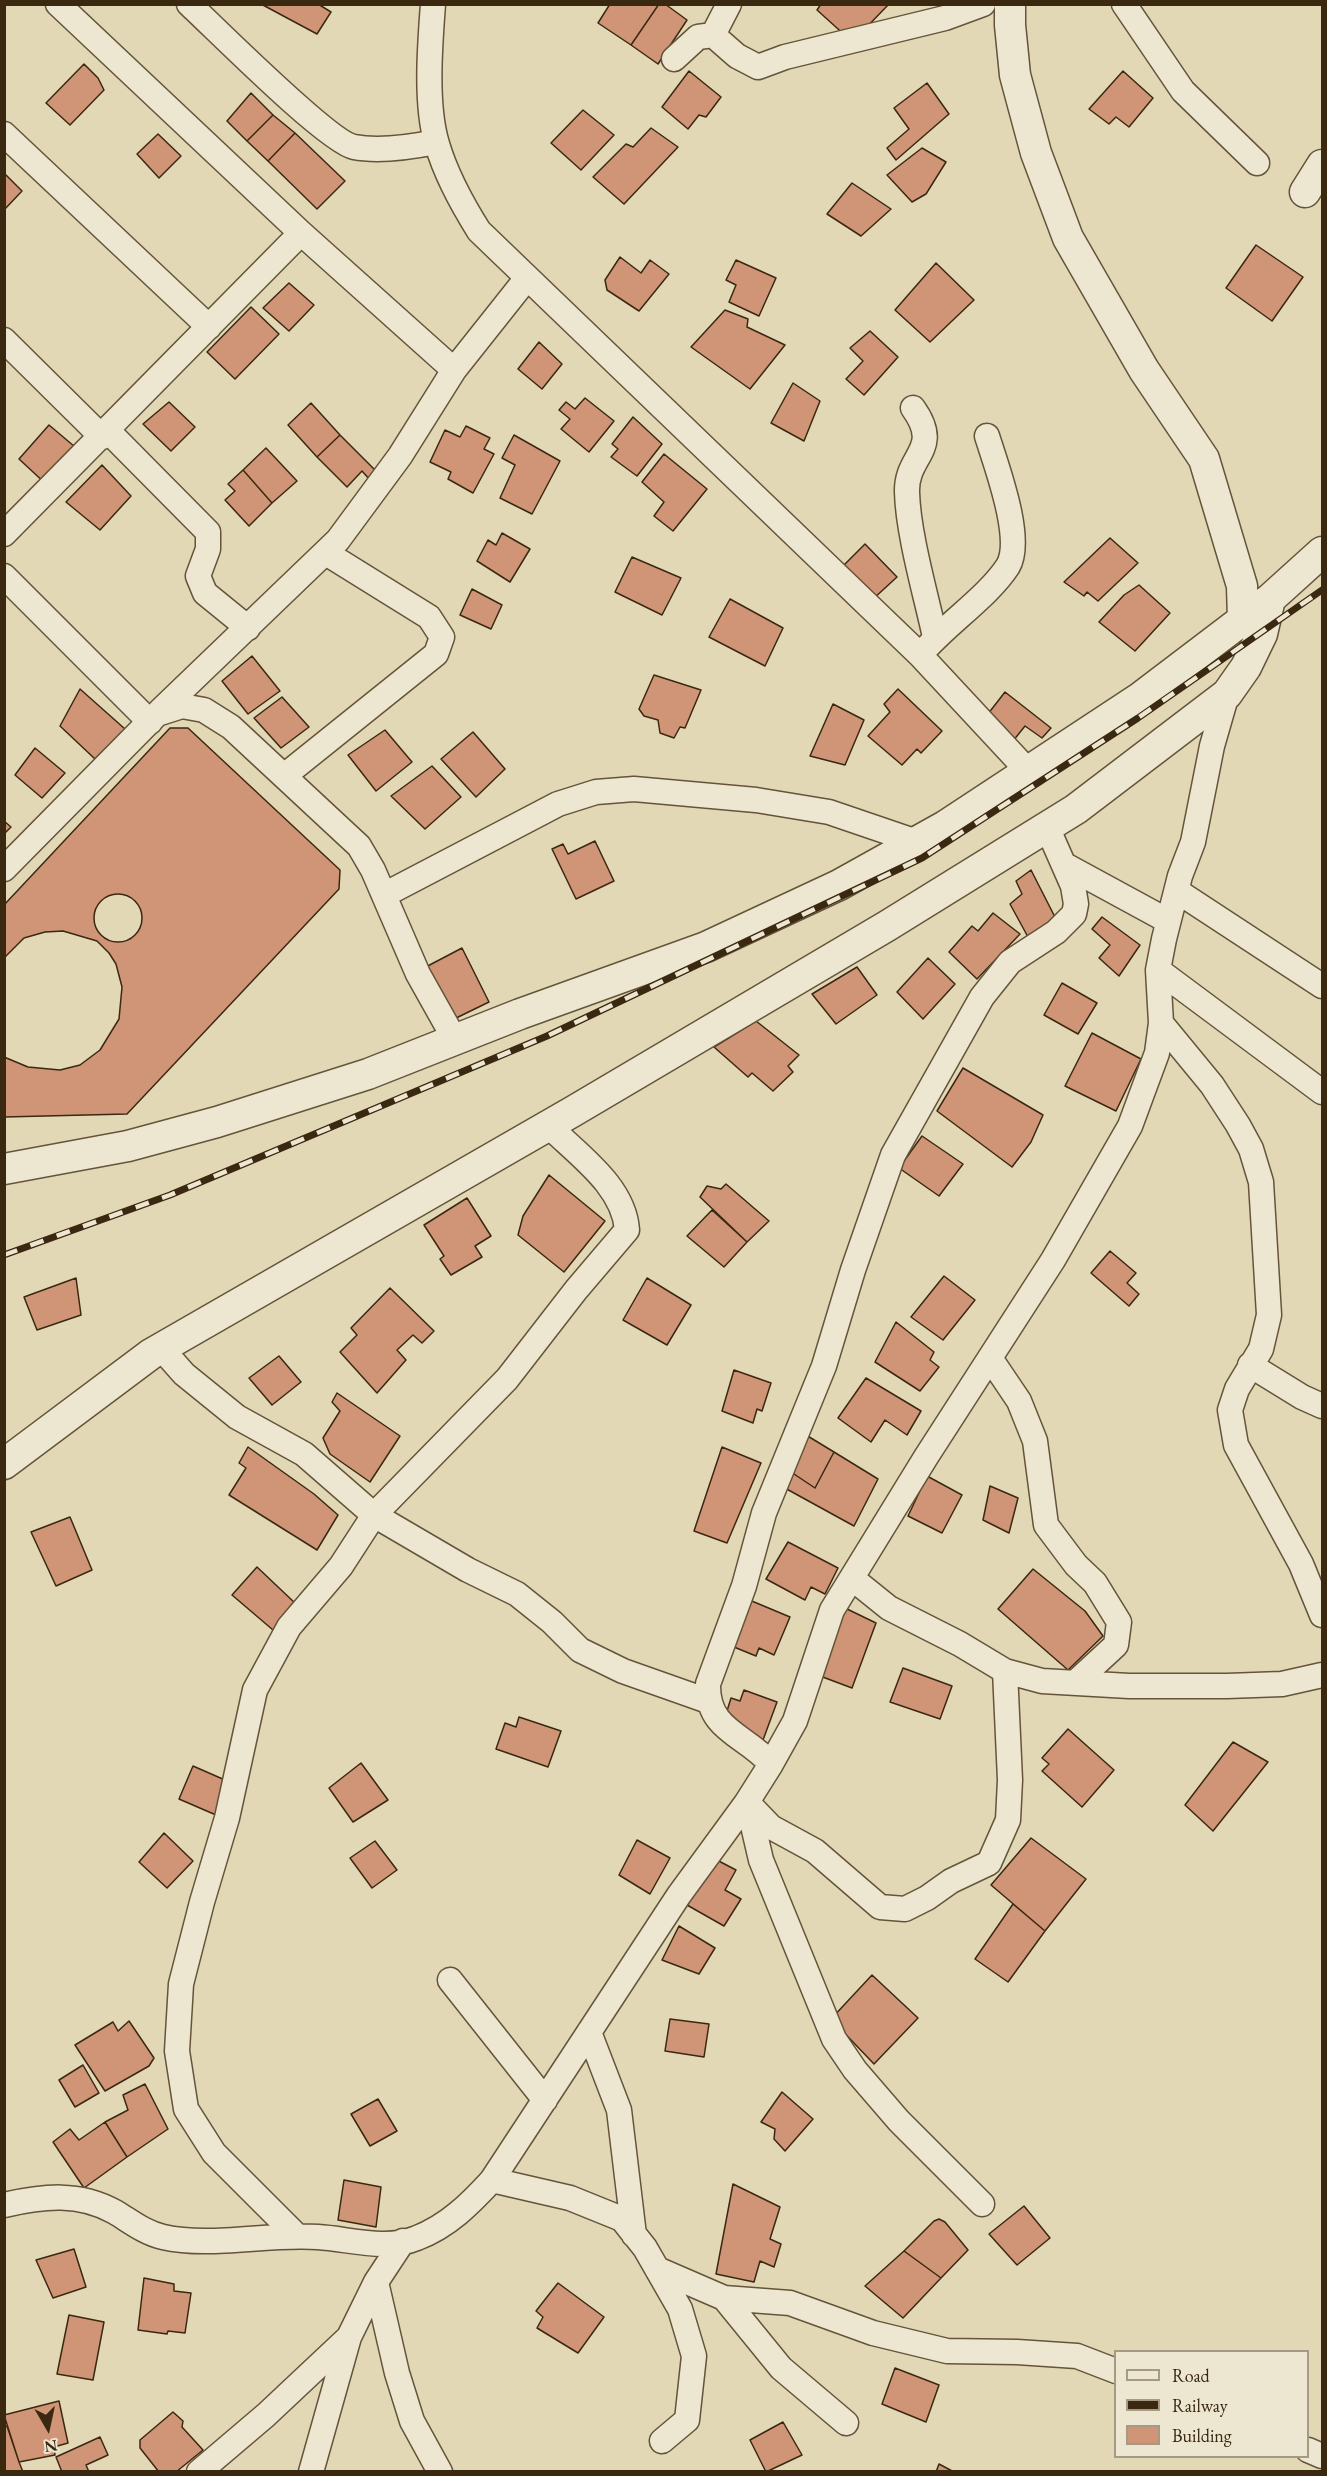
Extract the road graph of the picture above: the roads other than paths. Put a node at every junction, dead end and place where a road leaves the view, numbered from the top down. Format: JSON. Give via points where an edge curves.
{"nodes":[{"id":1,"x":58,"y":4,"type":"edge"},
{"id":2,"x":189,"y":4,"type":"edge"},
{"id":3,"x":433,"y":4,"type":"edge"},
{"id":4,"x":729,"y":4,"type":"edge"},
{"id":5,"x":983,"y":4,"type":"edge"},
{"id":6,"x":1010,"y":4,"type":"edge"},
{"id":7,"x":1124,"y":4,"type":"edge"},
{"id":8,"x":713,"y":35,"type":"junction"},
{"id":9,"x":674,"y":59,"type":"dead end"},
{"id":10,"x":4,"y":134,"type":"edge"},
{"id":11,"x":436,"y":142,"type":"junction"},
{"id":12,"x":1257,"y":163,"type":"dead end"},
{"id":13,"x":1323,"y":165,"type":"edge"},
{"id":14,"x":1305,"y":192,"type":"dead end"},
{"id":15,"x":301,"y":233,"type":"junction"},
{"id":16,"x":527,"y":278,"type":"junction"},
{"id":17,"x":209,"y":327,"type":"junction"},
{"id":18,"x":4,"y":340,"type":"edge"},
{"id":19,"x":454,"y":370,"type":"junction"},
{"id":20,"x":913,"y":408,"type":"dead end"},
{"id":21,"x":105,"y":434,"type":"junction"},
{"id":22,"x":987,"y":436,"type":"dead end"},
{"id":23,"x":4,"y":534,"type":"edge"},
{"id":24,"x":1323,"y":552,"type":"edge"},
{"id":25,"x":326,"y":553,"type":"junction"},
{"id":26,"x":4,"y":576,"type":"edge"},
{"id":27,"x":1270,"y":599,"type":"junction"},
{"id":28,"x":1243,"y":620,"type":"junction"},
{"id":29,"x":248,"y":628,"type":"junction"},
{"id":30,"x":927,"y":646,"type":"junction"},
{"id":31,"x":1227,"y":694,"type":"junction"},
{"id":32,"x":154,"y":718,"type":"junction"},
{"id":33,"x":1028,"y":771,"type":"junction"},
{"id":34,"x":284,"y":776,"type":"junction"},
{"id":35,"x":1047,"y":827,"type":"junction"},
{"id":36,"x":918,"y":842,"type":"junction"},
{"id":37,"x":1065,"y":865,"type":"junction"},
{"id":38,"x":4,"y":869,"type":"edge"},
{"id":39,"x":1177,"y":891,"type":"junction"},
{"id":40,"x":384,"y":894,"type":"junction"},
{"id":41,"x":1168,"y":921,"type":"junction"},
{"id":42,"x":1158,"y":970,"type":"junction"},
{"id":43,"x":1323,"y":986,"type":"edge"},
{"id":44,"x":1161,"y":1023,"type":"junction"},
{"id":45,"x":455,"y":1040,"type":"junction"},
{"id":46,"x":1323,"y":1092,"type":"edge"},
{"id":47,"x":549,"y":1126,"type":"junction"},
{"id":48,"x":4,"y":1169,"type":"edge"},
{"id":49,"x":161,"y":1348,"type":"junction"},
{"id":50,"x":990,"y":1358,"type":"junction"},
{"id":51,"x":1250,"y":1365,"type":"junction"},
{"id":52,"x":1323,"y":1406,"type":"edge"},
{"id":53,"x":4,"y":1464,"type":"edge"},
{"id":54,"x":374,"y":1515,"type":"junction"},
{"id":55,"x":853,"y":1579,"type":"junction"},
{"id":56,"x":1323,"y":1616,"type":"edge"},
{"id":57,"x":1005,"y":1671,"type":"junction"},
{"id":58,"x":1323,"y":1675,"type":"edge"},
{"id":59,"x":1077,"y":1681,"type":"junction"},
{"id":60,"x":708,"y":1701,"type":"junction"},
{"id":61,"x":771,"y":1764,"type":"junction"},
{"id":62,"x":747,"y":1802,"type":"junction"},
{"id":63,"x":450,"y":1980,"type":"dead end"},
{"id":64,"x":589,"y":2032,"type":"junction"},
{"id":65,"x":545,"y":2100,"type":"junction"},
{"id":66,"x":492,"y":2180,"type":"junction"},
{"id":67,"x":982,"y":2204,"type":"dead end"},
{"id":68,"x":4,"y":2205,"type":"edge"},
{"id":69,"x":634,"y":2235,"type":"junction"},
{"id":70,"x":297,"y":2236,"type":"junction"},
{"id":71,"x":403,"y":2241,"type":"junction"},
{"id":72,"x":657,"y":2269,"type":"junction"},
{"id":73,"x":376,"y":2282,"type":"junction"},
{"id":74,"x":724,"y":2298,"type":"junction"},
{"id":75,"x":349,"y":2337,"type":"junction"},
{"id":76,"x":1114,"y":2370,"type":"edge"},
{"id":77,"x":846,"y":2423,"type":"dead end"},
{"id":78,"x":662,"y":2441,"type":"dead end"},
{"id":79,"x":1309,"y":2450,"type":"edge"},
{"id":80,"x":1323,"y":2456,"type":"edge"},
{"id":81,"x":199,"y":2472,"type":"edge"},
{"id":82,"x":311,"y":2472,"type":"edge"},
{"id":83,"x":440,"y":2472,"type":"edge"}],
"edges":[{"from":1,"to":15,"type":"street"},
{"from":2,"to":11,"type":"street","via":[[326,131],[353,147],[408,147]]},
{"from":3,"to":11,"type":"street","via":[[429,49]]},
{"from":4,"to":8,"type":"street"},
{"from":5,"to":8,"type":"street","via":[[945,18],[758,67],[737,56]]},
{"from":6,"to":28,"type":"street","via":[[1015,75],[1036,153],[1068,238],[1144,370],[1204,459],[1242,586]]},
{"from":7,"to":12,"type":"street","via":[[1183,91]]},
{"from":8,"to":9,"type":"street","via":[[698,37]]},
{"from":10,"to":17,"type":"street"},
{"from":11,"to":16,"type":"street","via":[[450,179],[479,231]]},
{"from":13,"to":14,"type":"street"},
{"from":15,"to":17,"type":"street"},
{"from":15,"to":19,"type":"street"},
{"from":16,"to":19,"type":"street"},
{"from":16,"to":30,"type":"street"},
{"from":17,"to":21,"type":"street"},
{"from":18,"to":21,"type":"street"},
{"from":19,"to":25,"type":"street","via":[[400,456]]},
{"from":20,"to":30,"type":"street","via":[[927,432],[907,490]]},
{"from":21,"to":23,"type":"street"},
{"from":21,"to":29,"type":"street","via":[[208,532],[208,549],[198,576],[205,592]]},
{"from":22,"to":30,"type":"street","via":[[1009,509],[1009,565]]},
{"from":24,"to":27,"type":"street"},
{"from":25,"to":29,"type":"street"},
{"from":25,"to":34,"type":"street","via":[[429,617],[442,637],[436,654]]},
{"from":26,"to":32,"type":"street"},
{"from":27,"to":28,"type":"street"},
{"from":27,"to":31,"type":"street","via":[[1262,634]]},
{"from":28,"to":33,"type":"street","via":[[1141,697]]},
{"from":29,"to":32,"type":"street"},
{"from":30,"to":33,"type":"street"},
{"from":31,"to":35,"type":"street"},
{"from":31,"to":39,"type":"street","via":[[1193,842]]},
{"from":32,"to":34,"type":"street","via":[[182,706],[204,710],[231,727]]},
{"from":32,"to":38,"type":"street"},
{"from":33,"to":36,"type":"street"},
{"from":34,"to":40,"type":"street","via":[[359,846]]},
{"from":35,"to":37,"type":"street"},
{"from":35,"to":47,"type":"street"},
{"from":36,"to":40,"type":"street","via":[[829,812],[756,800],[634,789],[596,792],[558,804]]},
{"from":36,"to":45,"type":"street","via":[[839,885],[706,947]]},
{"from":37,"to":41,"type":"street"},
{"from":37,"to":60,"type":"street","via":[[1076,894],[1074,914],[1056,932],[1010,962],[982,997],[893,1155],[824,1366],[764,1513],[744,1586],[708,1684]]},
{"from":39,"to":41,"type":"street"},
{"from":39,"to":43,"type":"street"},
{"from":40,"to":45,"type":"street","via":[[418,974]]},
{"from":41,"to":42,"type":"street"},
{"from":42,"to":44,"type":"street"},
{"from":42,"to":46,"type":"street"},
{"from":44,"to":50,"type":"street","via":[[1157,1053],[1130,1126],[1078,1218]]},
{"from":44,"to":51,"type":"street","via":[[1206,1076],[1238,1125],[1251,1149],[1261,1182],[1269,1315],[1261,1349]]},
{"from":45,"to":48,"type":"street","via":[[368,1074],[217,1122],[128,1146]]},
{"from":47,"to":49,"type":"street"},
{"from":47,"to":54,"type":"street","via":[[618,1196],[626,1213],[627,1230],[507,1379]]},
{"from":49,"to":53,"type":"street"},
{"from":49,"to":54,"type":"street","via":[[212,1399],[304,1454]]},
{"from":50,"to":55,"type":"street"},
{"from":50,"to":59,"type":"street","via":[[1019,1401],[1035,1441],[1046,1525],[1095,1583],[1119,1622],[1116,1645]]},
{"from":51,"to":52,"type":"street"},
{"from":51,"to":56,"type":"street","via":[[1230,1410],[1236,1445],[1301,1564]]},
{"from":54,"to":60,"type":"street","via":[[517,1594],[580,1650],[623,1671]]},
{"from":54,"to":70,"type":"street","via":[[341,1566],[288,1627],[255,1690],[227,1818],[181,1984],[177,2051],[186,2109],[213,2153]]},
{"from":55,"to":57,"type":"street","via":[[889,1608]]},
{"from":55,"to":61,"type":"street","via":[[832,1610],[795,1721]]},
{"from":57,"to":59,"type":"street","via":[[1042,1681]]},
{"from":57,"to":62,"type":"street","via":[[1008,1820],[989,1863],[951,1881],[927,1898],[905,1909],[880,1907],[815,1851],[771,1827]]},
{"from":58,"to":59,"type":"street","via":[[1260,1685],[1129,1686]]},
{"from":60,"to":61,"type":"street","via":[[724,1728],[758,1749]]},
{"from":61,"to":62,"type":"street"},
{"from":62,"to":64,"type":"street","via":[[679,1895]]},
{"from":62,"to":67,"type":"street","via":[[761,1860],[834,2039],[899,2121]]},
{"from":63,"to":65,"type":"street"},
{"from":64,"to":65,"type":"street"},
{"from":64,"to":69,"type":"street","via":[[618,2110]]},
{"from":65,"to":66,"type":"street"},
{"from":66,"to":69,"type":"street","via":[[570,2198],[622,2219]]},
{"from":66,"to":71,"type":"street","via":[[465,2209],[439,2228],[415,2240]]},
{"from":68,"to":70,"type":"street","via":[[57,2196],[81,2198],[163,2237]]},
{"from":69,"to":72,"type":"street"},
{"from":70,"to":71,"type":"street","via":[[366,2243]]},
{"from":71,"to":73,"type":"street"},
{"from":72,"to":74,"type":"street"},
{"from":72,"to":78,"type":"street","via":[[680,2309],[694,2356],[687,2420]]},
{"from":73,"to":75,"type":"street"},
{"from":73,"to":83,"type":"street","via":[[411,2421]]},
{"from":74,"to":76,"type":"street","via":[[790,2303],[873,2333],[946,2351],[1077,2356]]},
{"from":74,"to":77,"type":"street","via":[[782,2368]]},
{"from":75,"to":81,"type":"street"},
{"from":75,"to":82,"type":"street"},
{"from":79,"to":80,"type":"street"}]}
